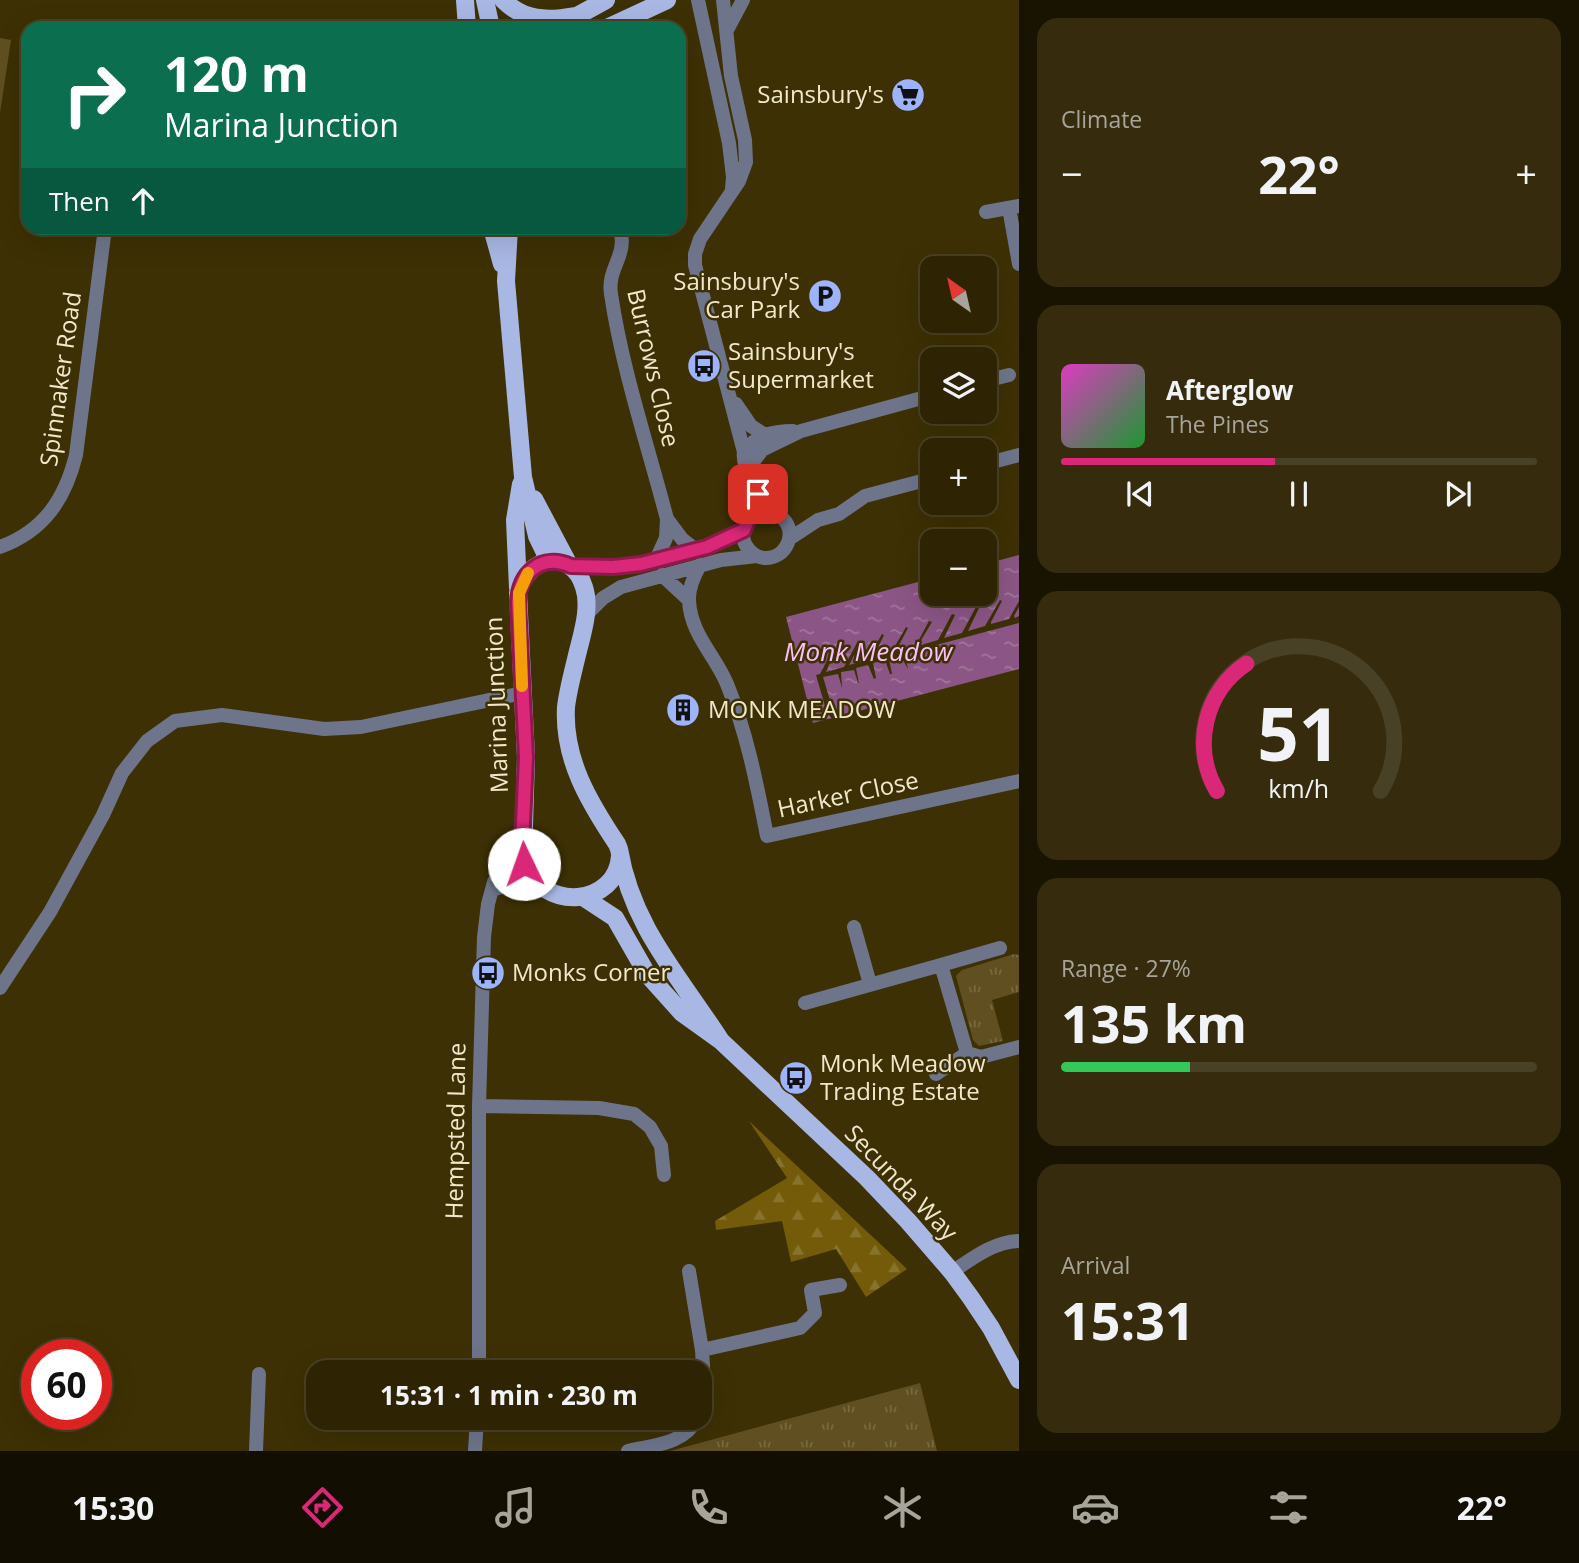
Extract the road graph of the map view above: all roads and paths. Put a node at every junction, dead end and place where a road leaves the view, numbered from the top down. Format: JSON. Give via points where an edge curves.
{"nodes":[{"id":1,"x":465,"y":0,"type":"edge"},
{"id":2,"x":485,"y":0,"type":"edge"},
{"id":3,"x":503,"y":0,"type":"edge"},
{"id":4,"x":606,"y":0,"type":"edge"},
{"id":5,"x":667,"y":0,"type":"edge"},
{"id":6,"x":698,"y":0,"type":"edge"},
{"id":7,"x":723,"y":0,"type":"edge"},
{"id":8,"x":743,"y":0,"type":"edge"},
{"id":9,"x":575,"y":16,"type":"junction"},
{"id":10,"x":466,"y":21,"type":"edge"},
{"id":11,"x":490,"y":21,"type":"edge"},
{"id":12,"x":568,"y":21,"type":"edge"},
{"id":13,"x":622,"y":21,"type":"edge"},
{"id":14,"x":727,"y":31,"type":"junction"},
{"id":15,"x":732,"y":188,"type":"junction"},
{"id":16,"x":1014,"y":207,"type":"edge"},
{"id":17,"x":986,"y":212,"type":"dead end"},
{"id":18,"x":104,"y":235,"type":"edge"},
{"id":19,"x":494,"y":235,"type":"edge"},
{"id":20,"x":509,"y":235,"type":"edge"},
{"id":21,"x":622,"y":235,"type":"edge"},
{"id":22,"x":1019,"y":264,"type":"edge"},
{"id":23,"x":506,"y":281,"type":"junction"},
{"id":24,"x":1009,"y":375,"type":"dead end"},
{"id":25,"x":997,"y":378,"type":"edge"},
{"id":26,"x":731,"y":397,"type":"junction"},
{"id":27,"x":920,"y":399,"type":"edge"},
{"id":28,"x":801,"y":431,"type":"junction"},
{"id":29,"x":765,"y":435,"type":"junction"},
{"id":30,"x":744,"y":452,"type":"junction"},
{"id":31,"x":1019,"y":456,"type":"edge"},
{"id":32,"x":997,"y":461,"type":"edge"},
{"id":33,"x":523,"y":477,"type":"junction"},
{"id":34,"x":751,"y":479,"type":"junction"},
{"id":35,"x":920,"y":481,"type":"edge"},
{"id":36,"x":777,"y":514,"type":"junction"},
{"id":37,"x":667,"y":519,"type":"junction"},
{"id":38,"x":818,"y":520,"type":"junction"},
{"id":39,"x":746,"y":525,"type":"junction"},
{"id":40,"x":789,"y":540,"type":"junction"},
{"id":41,"x":0,"y":547,"type":"edge"},
{"id":42,"x":696,"y":550,"type":"junction"},
{"id":43,"x":757,"y":556,"type":"junction"},
{"id":44,"x":656,"y":560,"type":"junction"},
{"id":45,"x":549,"y":561,"type":"junction"},
{"id":46,"x":570,"y":565,"type":"junction"},
{"id":47,"x":700,"y":565,"type":"junction"},
{"id":48,"x":662,"y":575,"type":"junction"},
{"id":49,"x":519,"y":593,"type":"junction"},
{"id":50,"x":688,"y":600,"type":"junction"},
{"id":51,"x":585,"y":616,"type":"junction"},
{"id":52,"x":523,"y":693,"type":"junction"},
{"id":53,"x":1019,"y":781,"type":"edge"},
{"id":54,"x":522,"y":836,"type":"junction"},
{"id":55,"x":620,"y":856,"type":"junction"},
{"id":56,"x":534,"y":882,"type":"junction"},
{"id":57,"x":492,"y":890,"type":"junction"},
{"id":58,"x":583,"y":897,"type":"junction"},
{"id":59,"x":854,"y":927,"type":"dead end"},
{"id":60,"x":1000,"y":948,"type":"dead end"},
{"id":61,"x":941,"y":965,"type":"junction"},
{"id":62,"x":870,"y":984,"type":"junction"},
{"id":63,"x":0,"y":988,"type":"edge"},
{"id":64,"x":805,"y":1003,"type":"dead end"},
{"id":65,"x":721,"y":1041,"type":"junction"},
{"id":66,"x":1019,"y":1047,"type":"edge"},
{"id":67,"x":967,"y":1053,"type":"junction"},
{"id":68,"x":936,"y":1074,"type":"dead end"},
{"id":69,"x":479,"y":1106,"type":"junction"},
{"id":70,"x":664,"y":1175,"type":"dead end"},
{"id":71,"x":1019,"y":1241,"type":"edge"},
{"id":72,"x":689,"y":1271,"type":"dead end"},
{"id":73,"x":952,"y":1272,"type":"junction"},
{"id":74,"x":839,"y":1285,"type":"dead end"},
{"id":75,"x":702,"y":1350,"type":"junction"},
{"id":76,"x":479,"y":1360,"type":"edge"},
{"id":77,"x":703,"y":1360,"type":"edge"},
{"id":78,"x":259,"y":1374,"type":"dead end"},
{"id":79,"x":1019,"y":1380,"type":"edge"},
{"id":80,"x":476,"y":1430,"type":"edge"},
{"id":81,"x":690,"y":1430,"type":"edge"},
{"id":82,"x":256,"y":1451,"type":"edge"},
{"id":83,"x":475,"y":1451,"type":"edge"},
{"id":84,"x":628,"y":1451,"type":"edge"}],
"edges":[{"from":1,"to":10,"type":"main road"},
{"from":2,"to":11,"type":"main road"},
{"from":3,"to":9,"type":"main road","via":[[523,16],[554,20]]},
{"from":4,"to":9,"type":"main road"},
{"from":5,"to":13,"type":"main road"},
{"from":6,"to":15,"type":"street","via":[[729,142]]},
{"from":7,"to":14,"type":"street"},
{"from":8,"to":14,"type":"street"},
{"from":9,"to":12,"type":"main road"},
{"from":14,"to":15,"type":"street","via":[[746,150],[743,173]]},
{"from":15,"to":26,"type":"street","via":[[695,254]]},
{"from":16,"to":17,"type":"street"},
{"from":16,"to":22,"type":"street"},
{"from":18,"to":41,"type":"street","name":"Spinnaker Road","via":[[70,478],[64,494],[41,522]]},
{"from":19,"to":23,"type":"main road"},
{"from":20,"to":23,"type":"main road"},
{"from":21,"to":37,"type":"street","name":"Burrows Close","via":[[624,242],[610,277],[613,311]]},
{"from":23,"to":33,"type":"main road"},
{"from":24,"to":25,"type":"street"},
{"from":26,"to":29,"type":"street","via":[[751,426]]},
{"from":26,"to":30,"type":"street"},
{"from":27,"to":28,"type":"street"},
{"from":28,"to":29,"type":"street"},
{"from":28,"to":34,"type":"street","via":[[762,450],[752,462]]},
{"from":29,"to":30,"type":"street"},
{"from":30,"to":34,"type":"street"},
{"from":31,"to":32,"type":"street"},
{"from":33,"to":45,"type":"main road","via":[[537,536]]},
{"from":33,"to":46,"type":"main road"},
{"from":33,"to":49,"type":"main road","via":[[515,520]]},
{"from":34,"to":36,"type":"street"},
{"from":34,"to":39,"type":"street"},
{"from":35,"to":38,"type":"street","via":[[865,496],[839,514]]},
{"from":36,"to":38,"type":"street"},
{"from":36,"to":39,"type":"street","via":[[760,512]]},
{"from":36,"to":40,"type":"street","via":[[788,526]]},
{"from":37,"to":42,"type":"street","name":"Burrows Close"},
{"from":37,"to":44,"type":"street","name":"Burrows Close","via":[[666,538]]},
{"from":38,"to":40,"type":"street"},
{"from":39,"to":42,"type":"street","via":[[720,542]]},
{"from":39,"to":43,"type":"street","via":[[746,545]]},
{"from":40,"to":43,"type":"street","via":[[782,552],[770,558]]},
{"from":42,"to":44,"type":"street"},
{"from":43,"to":47,"type":"street"},
{"from":44,"to":46,"type":"street","via":[[629,566]]},
{"from":45,"to":46,"type":"main road"},
{"from":45,"to":49,"type":"main road","name":"Marina Junction","via":[[524,576]]},
{"from":46,"to":51,"type":"main road","via":[[585,590]]},
{"from":47,"to":48,"type":"street"},
{"from":47,"to":50,"type":"street"},
{"from":48,"to":50,"type":"street"},
{"from":48,"to":51,"type":"street","via":[[612,592]]},
{"from":49,"to":52,"type":"main road","name":"Marina Junction"},
{"from":50,"to":53,"type":"street","name":"Harker Close","via":[[699,639],[726,682],[751,758],[767,836]]},
{"from":51,"to":55,"type":"main road","via":[[567,703],[569,747],[583,791]]},
{"from":52,"to":54,"type":"main road","name":"Marina Junction"},
{"from":52,"to":63,"type":"street","via":[[361,727],[324,729],[222,715],[175,721],[147,741],[122,773],[50,912]]},
{"from":54,"to":56,"type":"main road","name":"Marina Junction","via":[[523,860]]},
{"from":54,"to":57,"type":"street","name":"Hempsted Lane"},
{"from":55,"to":58,"type":"main road","via":[[608,883]]},
{"from":55,"to":65,"type":"main road","name":"Secunda Way","via":[[629,891],[649,935]]},
{"from":56,"to":57,"type":"street"},
{"from":56,"to":58,"type":"main road","via":[[558,897]]},
{"from":57,"to":69,"type":"street","name":"Hempsted Lane","via":[[484,937]]},
{"from":58,"to":65,"type":"main road","name":"Secunda Way","via":[[615,918],[663,994]]},
{"from":59,"to":62,"type":"street"},
{"from":60,"to":61,"type":"street"},
{"from":61,"to":62,"type":"street"},
{"from":61,"to":67,"type":"street"},
{"from":62,"to":64,"type":"street"},
{"from":65,"to":73,"type":"main road","name":"Secunda Way","via":[[867,1178]]},
{"from":66,"to":67,"type":"street","via":[[981,1057]]},
{"from":67,"to":68,"type":"street"},
{"from":69,"to":70,"type":"street","via":[[599,1108],[634,1114],[650,1127],[661,1146]]},
{"from":69,"to":76,"type":"street","name":"Hempsted Lane"},
{"from":71,"to":73,"type":"street","via":[[1006,1241],[984,1251]]},
{"from":72,"to":75,"type":"street"},
{"from":73,"to":79,"type":"main road","name":"Secunda Way","via":[[991,1328]]},
{"from":74,"to":75,"type":"street","via":[[811,1290],[815,1312],[800,1328]]},
{"from":75,"to":77,"type":"street"},
{"from":78,"to":82,"type":"street"},
{"from":80,"to":83,"type":"street"},
{"from":81,"to":84,"type":"street","via":[[673,1441]]}]}
